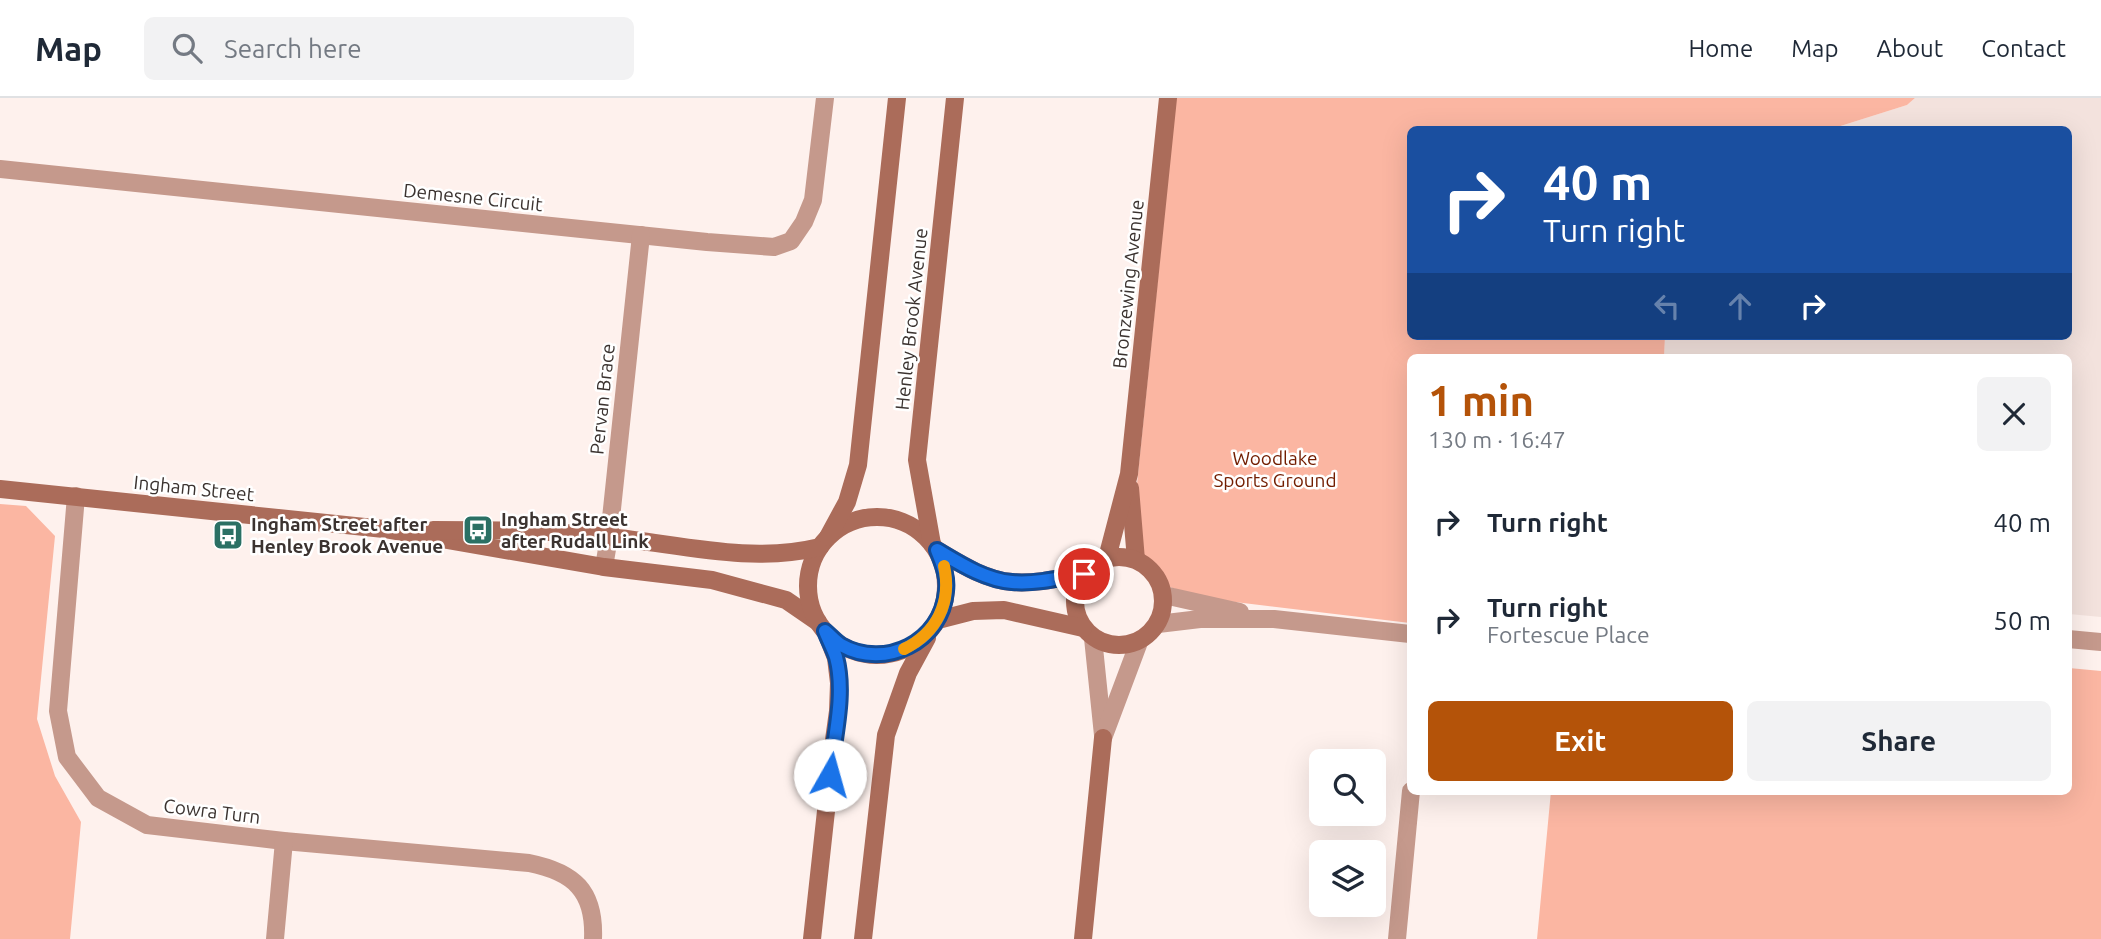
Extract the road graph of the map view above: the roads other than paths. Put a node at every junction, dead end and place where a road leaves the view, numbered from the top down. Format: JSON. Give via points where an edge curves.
{"nodes":[{"id":1,"x":825,"y":98,"type":"edge"},
{"id":2,"x":897,"y":98,"type":"edge"},
{"id":3,"x":955,"y":98,"type":"edge"},
{"id":4,"x":1168,"y":98,"type":"edge"},
{"id":5,"x":0,"y":169,"type":"edge"},
{"id":6,"x":641,"y":235,"type":"junction"},
{"id":7,"x":1129,"y":474,"type":"junction"},
{"id":8,"x":0,"y":489,"type":"edge"},
{"id":9,"x":76,"y":496,"type":"junction"},
{"id":10,"x":384,"y":529,"type":"junction"},
{"id":11,"x":609,"y":537,"type":"junction"},
{"id":12,"x":824,"y":542,"type":"junction"},
{"id":13,"x":934,"y":547,"type":"junction"},
{"id":14,"x":1107,"y":558,"type":"junction"},
{"id":15,"x":1136,"y":560,"type":"junction"},
{"id":16,"x":604,"y":568,"type":"junction"},
{"id":17,"x":1084,"y":574,"type":"junction"},
{"id":18,"x":1164,"y":595,"type":"junction"},
{"id":19,"x":1274,"y":620,"type":"junction"},
{"id":20,"x":935,"y":624,"type":"junction"},
{"id":21,"x":1158,"y":624,"type":"junction"},
{"id":22,"x":822,"y":626,"type":"junction"},
{"id":23,"x":1088,"y":633,"type":"junction"},
{"id":24,"x":1407,"y":634,"type":"edge"},
{"id":25,"x":2072,"y":639,"type":"edge"},
{"id":26,"x":1139,"y":642,"type":"junction"},
{"id":27,"x":2101,"y":642,"type":"edge"},
{"id":28,"x":1103,"y":738,"type":"junction"},
{"id":29,"x":1411,"y":795,"type":"edge"},
{"id":30,"x":284,"y":841,"type":"junction"},
{"id":31,"x":275,"y":939,"type":"edge"},
{"id":32,"x":593,"y":939,"type":"edge"},
{"id":33,"x":812,"y":939,"type":"edge"},
{"id":34,"x":863,"y":939,"type":"edge"},
{"id":35,"x":1083,"y":939,"type":"edge"},
{"id":36,"x":1397,"y":939,"type":"edge"}],
"edges":[{"from":1,"to":6,"type":"street","name":"Demesne Circuit","via":[[814,200],[791,241],[757,247]]},
{"from":2,"to":12,"type":"street","name":"Henley Brook Avenue","via":[[858,465],[848,502]]},
{"from":3,"to":13,"type":"street","name":"Henley Brook Avenue","via":[[917,460]]},
{"from":4,"to":7,"type":"street","name":"Bronzewing Avenue"},
{"from":5,"to":6,"type":"street","name":"Demesne Circuit"},
{"from":6,"to":11,"type":"street","name":"Pervan Brace"},
{"from":7,"to":14,"type":"street","name":"Bronzewing Avenue"},
{"from":7,"to":15,"type":"street","name":"Bronzewing Avenue"},
{"from":8,"to":9,"type":"street","name":"Ingham Street"},
{"from":9,"to":10,"type":"street","name":"Ingham Street"},
{"from":9,"to":30,"type":"street","name":"Cowra Turn","via":[[58,711],[67,757],[98,798],[147,825]]},
{"from":10,"to":11,"type":"street","name":"Ingham Street","via":[[526,530]]},
{"from":10,"to":16,"type":"street","name":"Ingham Street"},
{"from":11,"to":12,"type":"street","name":"Ingham Street","via":[[771,555],[796,553]]},
{"from":11,"to":16,"type":"street","name":"Pervan Brace"},
{"from":12,"to":13,"type":"street","via":[[847,524],[869,517],[893,518],[915,528]]},
{"from":12,"to":22,"type":"street","via":[[811,564],[808,584],[810,604]]},
{"from":13,"to":17,"type":"street","via":[[989,577],[1012,582]]},
{"from":13,"to":20,"type":"street","via":[[947,588]]},
{"from":14,"to":15,"type":"street"},
{"from":14,"to":17,"type":"street"},
{"from":15,"to":18,"type":"street","via":[[1159,580]]},
{"from":16,"to":22,"type":"street","name":"Ingham Street","via":[[724,583],[786,600]]},
{"from":17,"to":23,"type":"street","via":[[1074,601]]},
{"from":18,"to":19,"type":"street"},
{"from":18,"to":21,"type":"street"},
{"from":19,"to":21,"type":"street","via":[[1200,619]]},
{"from":19,"to":24,"type":"street"},
{"from":20,"to":22,"type":"street","via":[[917,643],[879,655],[840,644]]},
{"from":20,"to":23,"type":"street","via":[[973,611],[1004,610]]},
{"from":20,"to":34,"type":"street","via":[[908,673],[886,736]]},
{"from":21,"to":26,"type":"street"},
{"from":22,"to":33,"type":"street","via":[[836,658],[839,683]]},
{"from":23,"to":26,"type":"street","via":[[1107,645]]},
{"from":23,"to":28,"type":"street"},
{"from":25,"to":27,"type":"street"},
{"from":26,"to":28,"type":"street"},
{"from":28,"to":35,"type":"street"},
{"from":29,"to":36,"type":"street"},
{"from":30,"to":31,"type":"street"},
{"from":30,"to":32,"type":"street","name":"Cowra Turn","via":[[552,868],[582,890],[593,920]]}]}
